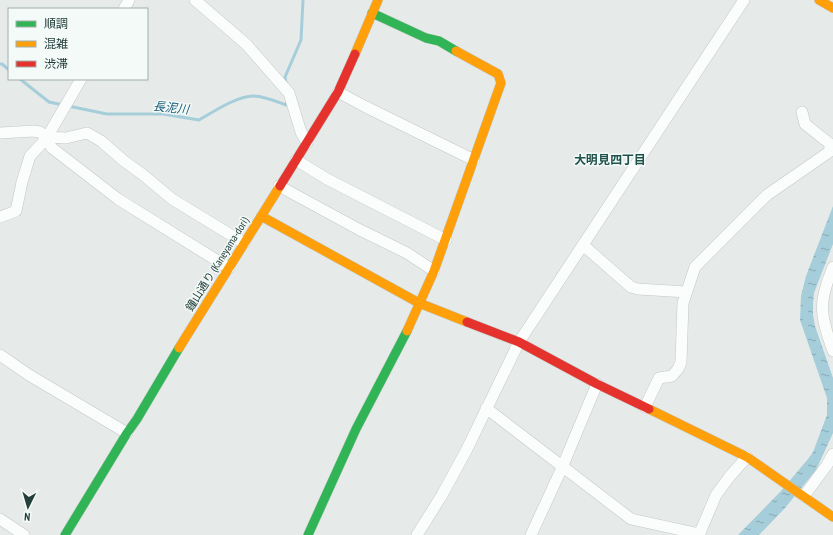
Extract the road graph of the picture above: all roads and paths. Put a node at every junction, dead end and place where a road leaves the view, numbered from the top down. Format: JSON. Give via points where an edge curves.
{"nodes":[{"id":1,"x":195,"y":0,"type":"edge"},
{"id":2,"x":378,"y":0,"type":"edge"},
{"id":3,"x":744,"y":0,"type":"edge"},
{"id":4,"x":819,"y":0,"type":"edge"},
{"id":5,"x":833,"y":8,"type":"edge"},
{"id":6,"x":372,"y":13,"type":"junction"},
{"id":7,"x":80,"y":80,"type":"edge"},
{"id":8,"x":338,"y":92,"type":"junction"},
{"id":9,"x":802,"y":112,"type":"dead end"},
{"id":10,"x":0,"y":133,"type":"edge"},
{"id":11,"x":46,"y":138,"type":"junction"},
{"id":12,"x":307,"y":143,"type":"junction"},
{"id":13,"x":296,"y":160,"type":"junction"},
{"id":14,"x":474,"y":160,"type":"junction"},
{"id":15,"x":280,"y":186,"type":"junction"},
{"id":16,"x":261,"y":216,"type":"junction"},
{"id":17,"x":0,"y":217,"type":"edge"},
{"id":18,"x":446,"y":240,"type":"junction"},
{"id":19,"x":244,"y":242,"type":"junction"},
{"id":20,"x":583,"y":245,"type":"junction"},
{"id":21,"x":833,"y":267,"type":"edge"},
{"id":22,"x":229,"y":268,"type":"junction"},
{"id":23,"x":434,"y":271,"type":"junction"},
{"id":24,"x":687,"y":292,"type":"junction"},
{"id":25,"x":419,"y":303,"type":"junction"},
{"id":26,"x":519,"y":342,"type":"junction"},
{"id":27,"x":833,"y":351,"type":"edge"},
{"id":28,"x":0,"y":355,"type":"edge"},
{"id":29,"x":597,"y":384,"type":"junction"},
{"id":30,"x":645,"y":407,"type":"junction"},
{"id":31,"x":486,"y":408,"type":"junction"},
{"id":32,"x":127,"y":433,"type":"junction"},
{"id":33,"x":833,"y":454,"type":"edge"},
{"id":34,"x":748,"y":457,"type":"junction"},
{"id":35,"x":562,"y":467,"type":"junction"},
{"id":36,"x":804,"y":496,"type":"junction"},
{"id":37,"x":833,"y":517,"type":"edge"},
{"id":38,"x":0,"y":519,"type":"edge"},
{"id":39,"x":699,"y":534,"type":"edge"},
{"id":40,"x":24,"y":535,"type":"edge"},
{"id":41,"x":65,"y":535,"type":"edge"},
{"id":42,"x":308,"y":535,"type":"edge"},
{"id":43,"x":417,"y":535,"type":"edge"},
{"id":44,"x":531,"y":535,"type":"edge"}],
"edges":[{"from":1,"to":12,"type":"street","via":[[246,44],[289,93]]},
{"from":2,"to":6,"type":"street","name":"鐘山通り (Kaneyama-dori)"},
{"from":3,"to":20,"type":"street"},
{"from":4,"to":5,"type":"street"},
{"from":6,"to":8,"type":"street","name":"鐘山通り (Kaneyama-dori)"},
{"from":6,"to":14,"type":"street","via":[[426,38],[439,41],[498,74],[501,83]]},
{"from":7,"to":11,"type":"street"},
{"from":8,"to":12,"type":"street","name":"鐘山通り (Kaneyama-dori)"},
{"from":8,"to":14,"type":"street"},
{"from":9,"to":24,"type":"street","via":[[805,124],[830,144],[829,152],[767,195],[695,267]]},
{"from":10,"to":11,"type":"street","via":[[33,131],[40,132]]},
{"from":11,"to":17,"type":"street","via":[[30,156],[16,211]]},
{"from":11,"to":19,"type":"street","via":[[66,138],[87,133],[101,141],[172,199]]},
{"from":11,"to":22,"type":"street","via":[[52,148],[118,199]]},
{"from":12,"to":13,"type":"street","name":"鐘山通り (Kaneyama-dori)"},
{"from":13,"to":15,"type":"street","name":"鐘山通り (Kaneyama-dori)"},
{"from":13,"to":18,"type":"street","via":[[327,179]]},
{"from":14,"to":18,"type":"street"},
{"from":15,"to":16,"type":"street","name":"鐘山通り (Kaneyama-dori)"},
{"from":15,"to":23,"type":"street","via":[[407,253]]},
{"from":16,"to":19,"type":"street","name":"鐘山通り (Kaneyama-dori)"},
{"from":16,"to":25,"type":"street"},
{"from":18,"to":23,"type":"street"},
{"from":19,"to":22,"type":"street","name":"鐘山通り (Kaneyama-dori)"},
{"from":20,"to":24,"type":"street","via":[[631,287]]},
{"from":20,"to":26,"type":"street"},
{"from":21,"to":27,"type":"street","via":[[825,286],[822,303],[824,322]]},
{"from":22,"to":32,"type":"street","name":"鐘山通り (Kaneyama-dori)"},
{"from":23,"to":25,"type":"street"},
{"from":24,"to":30,"type":"street","via":[[683,303],[681,362],[672,376],[659,378]]},
{"from":25,"to":26,"type":"street"},
{"from":25,"to":42,"type":"street","via":[[405,336],[356,429]]},
{"from":26,"to":29,"type":"street"},
{"from":26,"to":31,"type":"street"},
{"from":28,"to":32,"type":"street"},
{"from":29,"to":30,"type":"street"},
{"from":29,"to":35,"type":"street"},
{"from":30,"to":34,"type":"street"},
{"from":31,"to":35,"type":"street"},
{"from":31,"to":43,"type":"street","via":[[467,449]]},
{"from":32,"to":41,"type":"street","name":"鐘山通り (Kaneyama-dori)"},
{"from":33,"to":36,"type":"street"},
{"from":34,"to":36,"type":"street"},
{"from":34,"to":39,"type":"street","via":[[716,495]]},
{"from":35,"to":39,"type":"street","via":[[631,520]]},
{"from":35,"to":44,"type":"street"},
{"from":36,"to":37,"type":"street"},
{"from":38,"to":40,"type":"street"}]}
